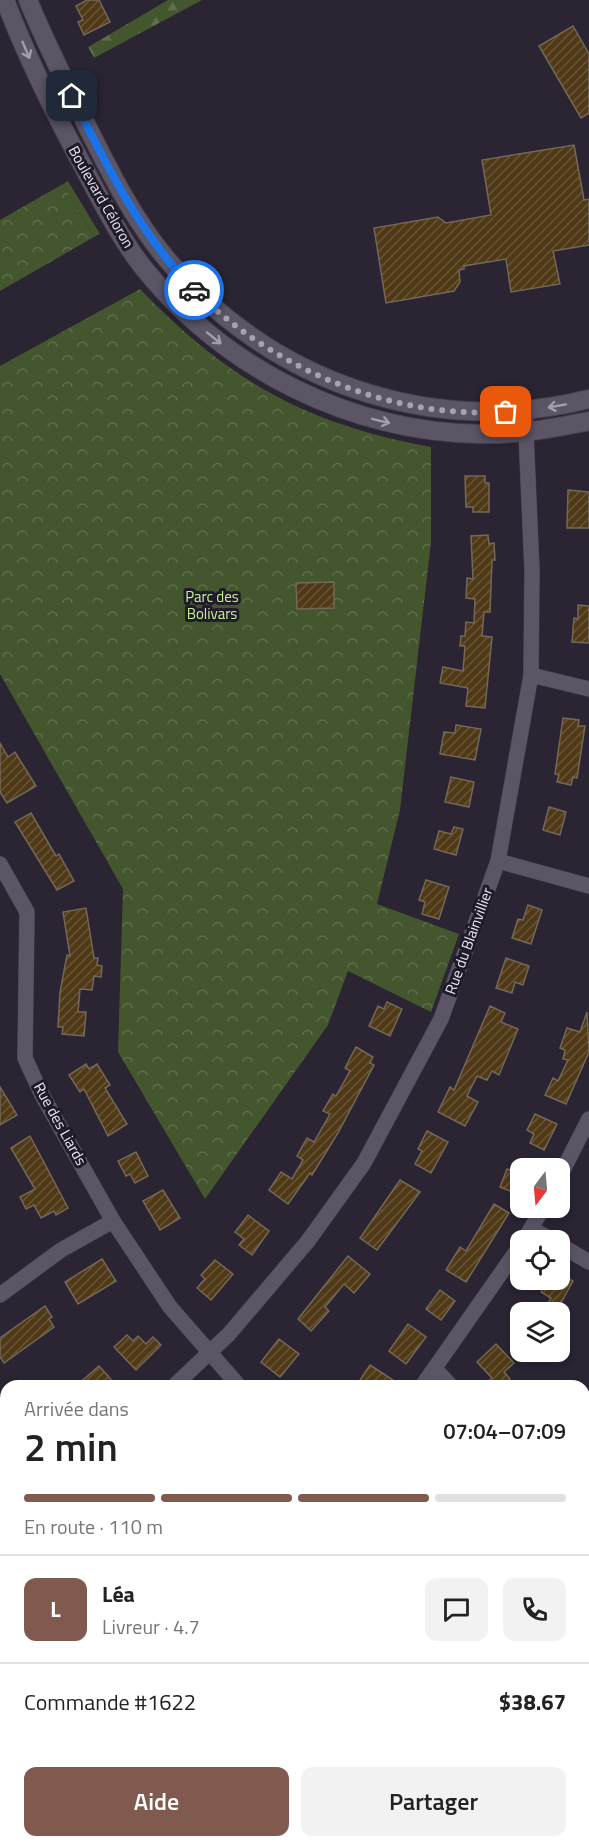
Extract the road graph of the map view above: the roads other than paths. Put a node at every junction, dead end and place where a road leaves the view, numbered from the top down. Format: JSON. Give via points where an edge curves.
{"nodes":[{"id":1,"x":5,"y":0,"type":"edge"},
{"id":2,"x":28,"y":0,"type":"edge"},
{"id":3,"x":589,"y":399,"type":"edge"},
{"id":4,"x":525,"y":410,"type":"junction"},
{"id":5,"x":589,"y":421,"type":"edge"},
{"id":6,"x":526,"y":431,"type":"junction"},
{"id":7,"x":531,"y":675,"type":"junction"},
{"id":8,"x":589,"y":689,"type":"edge"},
{"id":9,"x":498,"y":861,"type":"junction"},
{"id":10,"x":0,"y":864,"type":"edge"},
{"id":11,"x":589,"y":886,"type":"edge"},
{"id":12,"x":589,"y":1119,"type":"edge"},
{"id":13,"x":569,"y":1158,"type":"edge"},
{"id":14,"x":113,"y":1221,"type":"junction"},
{"id":15,"x":570,"y":1251,"type":"edge"},
{"id":16,"x":510,"y":1261,"type":"edge"},
{"id":17,"x":589,"y":1262,"type":"edge"},
{"id":18,"x":0,"y":1295,"type":"edge"},
{"id":19,"x":211,"y":1353,"type":"junction"},
{"id":20,"x":436,"y":1370,"type":"junction"},
{"id":21,"x":181,"y":1380,"type":"edge"},
{"id":22,"x":234,"y":1380,"type":"edge"},
{"id":23,"x":427,"y":1380,"type":"edge"},
{"id":24,"x":445,"y":1380,"type":"edge"}],
"edges":[{"from":1,"to":6,"type":"street","name":"Boulevard Céloron","one_way":true,"via":[[53,109],[117,229],[153,279],[207,332],[278,381],[365,416],[450,432]]},
{"from":2,"to":4,"type":"street","name":"Boulevard Céloron","via":[[63,78],[134,214],[185,280],[230,322],[289,362],[354,390],[444,410]]},
{"from":3,"to":4,"type":"street","name":"Boulevard Céloron","one_way":true},
{"from":4,"to":6,"type":"street","name":"Rue du Blainvillier"},
{"from":5,"to":6,"type":"street","name":"Boulevard Céloron"},
{"from":6,"to":7,"type":"street","name":"Rue du Blainvillier","via":[[532,570]]},
{"from":7,"to":8,"type":"street"},
{"from":7,"to":9,"type":"street","name":"Rue du Blainvillier"},
{"from":9,"to":11,"type":"street"},
{"from":9,"to":19,"type":"street","name":"Rue du Blainvillier","via":[[441,1019],[364,1163],[308,1241]]},
{"from":10,"to":14,"type":"street","name":"Rue des Liards","via":[[27,912],[25,1058]]},
{"from":12,"to":13,"type":"street"},
{"from":14,"to":18,"type":"street","via":[[62,1250]]},
{"from":14,"to":19,"type":"street","name":"Rue des Liards","via":[[170,1307]]},
{"from":15,"to":17,"type":"street"},
{"from":16,"to":20,"type":"street"},
{"from":19,"to":21,"type":"street","name":"Rue du Blainvillier"},
{"from":19,"to":22,"type":"street","name":"Rue des Liards"},
{"from":20,"to":23,"type":"street"},
{"from":20,"to":24,"type":"street"}]}
